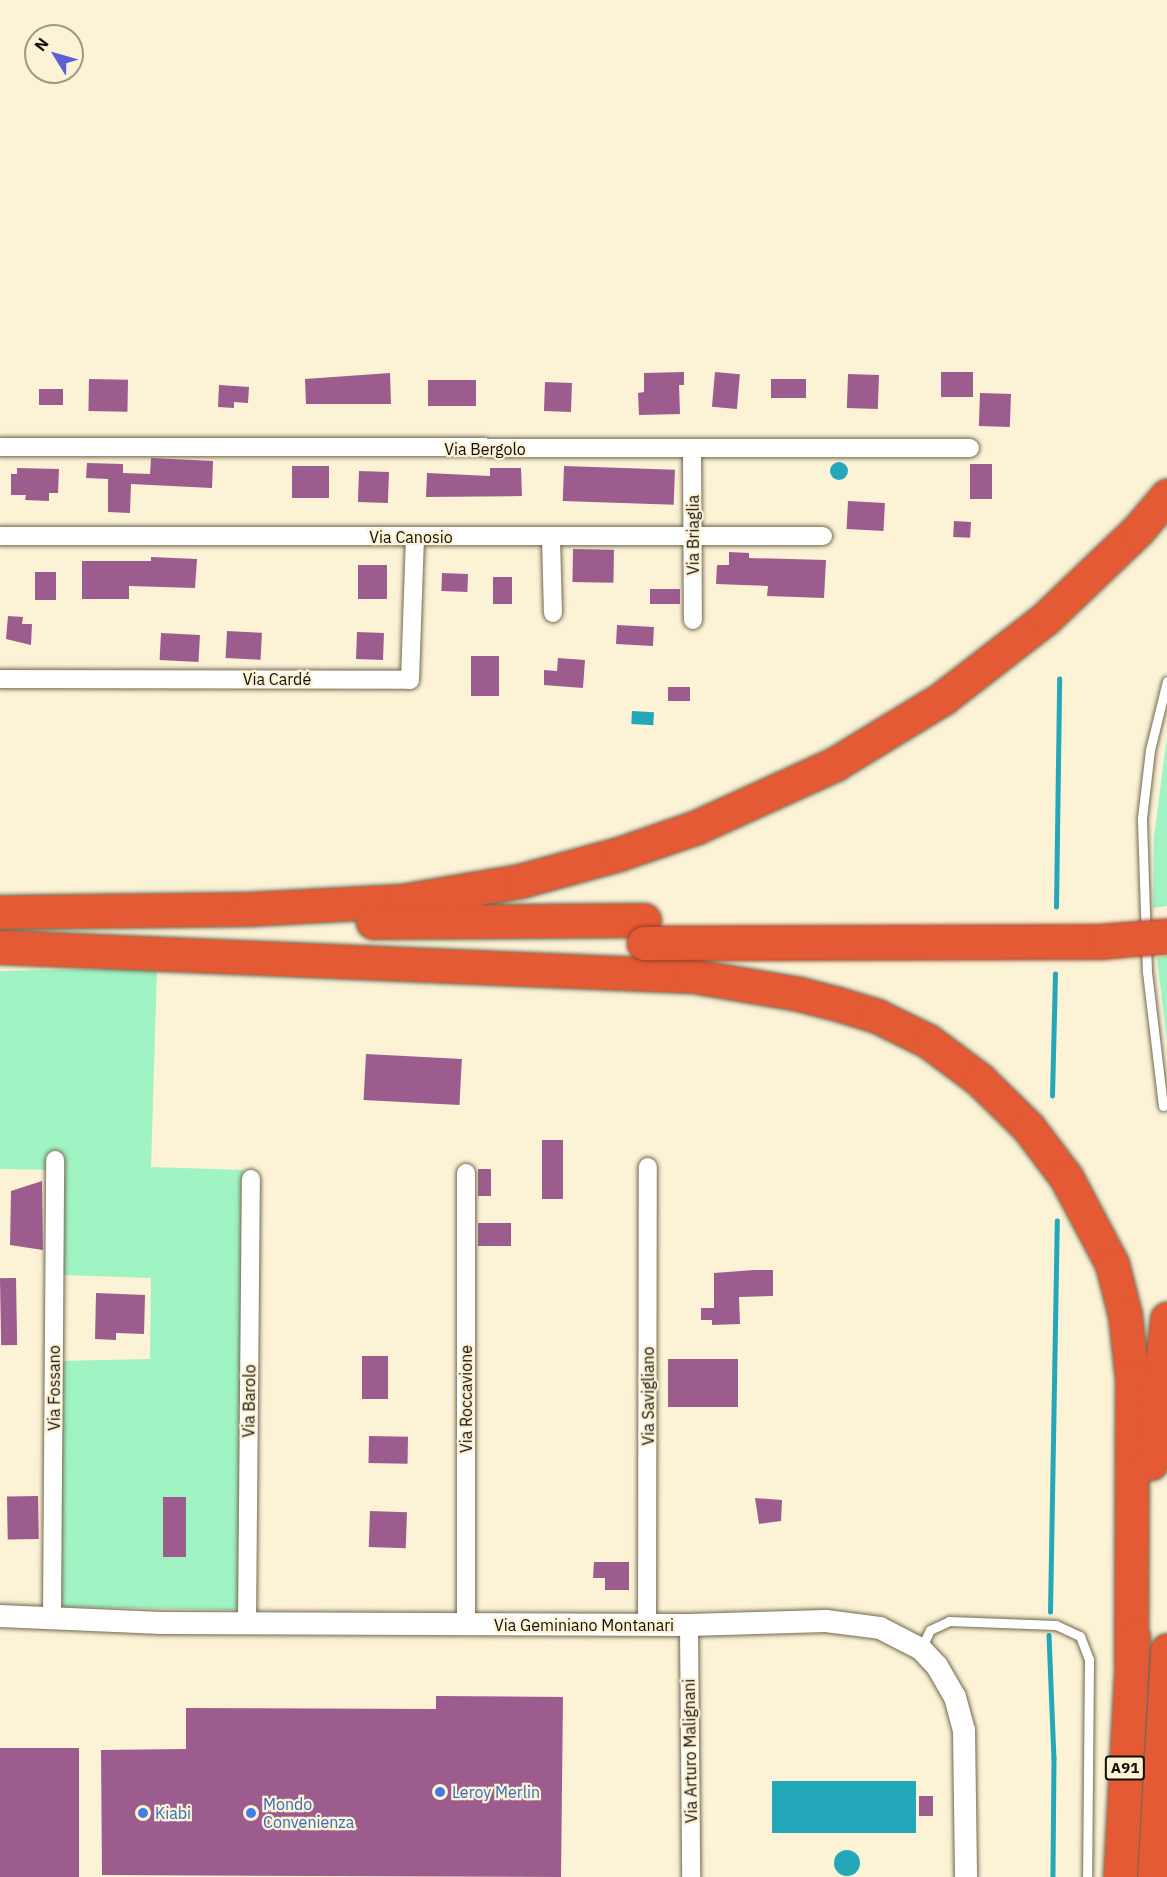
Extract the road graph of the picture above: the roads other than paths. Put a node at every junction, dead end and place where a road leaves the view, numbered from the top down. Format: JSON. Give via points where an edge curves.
{"nodes":[{"id":1,"x":0,"y":447,"type":"edge"},
{"id":2,"x":970,"y":448,"type":"dead end"},
{"id":3,"x":692,"y":449,"type":"junction"},
{"id":4,"x":1167,"y":496,"type":"edge"},
{"id":5,"x":0,"y":536,"type":"edge"},
{"id":6,"x":823,"y":536,"type":"dead end"},
{"id":7,"x":415,"y":537,"type":"junction"},
{"id":8,"x":694,"y":537,"type":"junction"},
{"id":9,"x":550,"y":538,"type":"junction"},
{"id":10,"x":553,"y":613,"type":"dead end"},
{"id":11,"x":693,"y":620,"type":"dead end"},
{"id":12,"x":0,"y":679,"type":"edge"},
{"id":13,"x":1167,"y":681,"type":"edge"},
{"id":14,"x":0,"y":914,"type":"edge"},
{"id":15,"x":1167,"y":915,"type":"edge"},
{"id":16,"x":644,"y":932,"type":"junction"},
{"id":17,"x":1167,"y":936,"type":"edge"},
{"id":18,"x":0,"y":946,"type":"edge"},
{"id":19,"x":1163,"y":1106,"type":"dead end"},
{"id":20,"x":55,"y":1161,"type":"dead end"},
{"id":21,"x":648,"y":1167,"type":"dead end"},
{"id":22,"x":466,"y":1173,"type":"dead end"},
{"id":23,"x":251,"y":1179,"type":"dead end"},
{"id":24,"x":1167,"y":1319,"type":"edge"},
{"id":25,"x":0,"y":1616,"type":"edge"},
{"id":26,"x":52,"y":1616,"type":"junction"},
{"id":27,"x":247,"y":1623,"type":"junction"},
{"id":28,"x":466,"y":1625,"type":"junction"},
{"id":29,"x":647,"y":1625,"type":"junction"},
{"id":30,"x":689,"y":1625,"type":"junction"},
{"id":31,"x":921,"y":1649,"type":"junction"},
{"id":32,"x":1167,"y":1650,"type":"edge"},
{"id":33,"x":1131,"y":1659,"type":"junction"},
{"id":34,"x":691,"y":1877,"type":"edge"},
{"id":35,"x":966,"y":1877,"type":"edge"},
{"id":36,"x":1087,"y":1877,"type":"edge"},
{"id":37,"x":1120,"y":1877,"type":"edge"},
{"id":38,"x":1154,"y":1877,"type":"edge"}],
"edges":[{"from":1,"to":3,"type":"street","name":"Via Bergolo"},
{"from":2,"to":3,"type":"street","name":"Via Bergolo"},
{"from":3,"to":8,"type":"street","name":"Via Briaglia"},
{"from":4,"to":14,"type":"highway","via":[[1100,568],[1046,618],[943,698],[818,773],[697,827],[620,854],[520,881],[402,901]]},
{"from":5,"to":7,"type":"street","name":"Via Canosio"},
{"from":6,"to":8,"type":"street","name":"Via Canosio"},
{"from":7,"to":9,"type":"street","name":"Via Canosio"},
{"from":7,"to":12,"type":"street","name":"Via Cardé","via":[[411,680]]},
{"from":8,"to":9,"type":"street","name":"Via Canosio"},
{"from":8,"to":11,"type":"street","name":"Via Briaglia"},
{"from":9,"to":10,"type":"street"},
{"from":13,"to":19,"type":"lane","via":[[1150,750],[1142,818],[1147,972]]},
{"from":14,"to":16,"type":"highway","via":[[209,923]]},
{"from":15,"to":16,"type":"highway","via":[[1076,921]]},
{"from":16,"to":17,"type":"highway","bridge":true,"via":[[1096,942]]},
{"from":16,"to":18,"type":"highway"},
{"from":18,"to":33,"type":"highway","via":[[693,976],[809,996],[877,1016],[928,1041],[979,1079],[1028,1127],[1066,1177],[1112,1263],[1125,1315],[1132,1378]]},
{"from":20,"to":26,"type":"street","name":"Via Fossano"},
{"from":21,"to":29,"type":"street","name":"Via Savigliano"},
{"from":22,"to":28,"type":"street","name":"Via Roccavione"},
{"from":23,"to":27,"type":"street","name":"Via Barolo"},
{"from":24,"to":33,"type":"highway","number":"A91"},
{"from":25,"to":26,"type":"street","name":"Via Geminiano Montanari"},
{"from":26,"to":27,"type":"street","name":"Via Geminiano Montanari"},
{"from":27,"to":28,"type":"street","name":"Via Geminiano Montanari"},
{"from":28,"to":29,"type":"street","name":"Via Geminiano Montanari"},
{"from":29,"to":30,"type":"street","name":"Via Geminiano Montanari"},
{"from":30,"to":31,"type":"street","name":"Via Geminiano Montanari","via":[[855,1622],[880,1628]]},
{"from":30,"to":34,"type":"street","name":"Via Arturo Malignani"},
{"from":31,"to":35,"type":"street","name":"Via Geminiano Montanari","via":[[938,1666],[956,1697],[963,1724]]},
{"from":31,"to":36,"type":"lane","via":[[930,1629],[949,1621],[1056,1625],[1069,1629],[1084,1642],[1089,1659]]},
{"from":32,"to":38,"type":"highway","number":"A91"},
{"from":33,"to":37,"type":"highway","number":"A91"}]}
